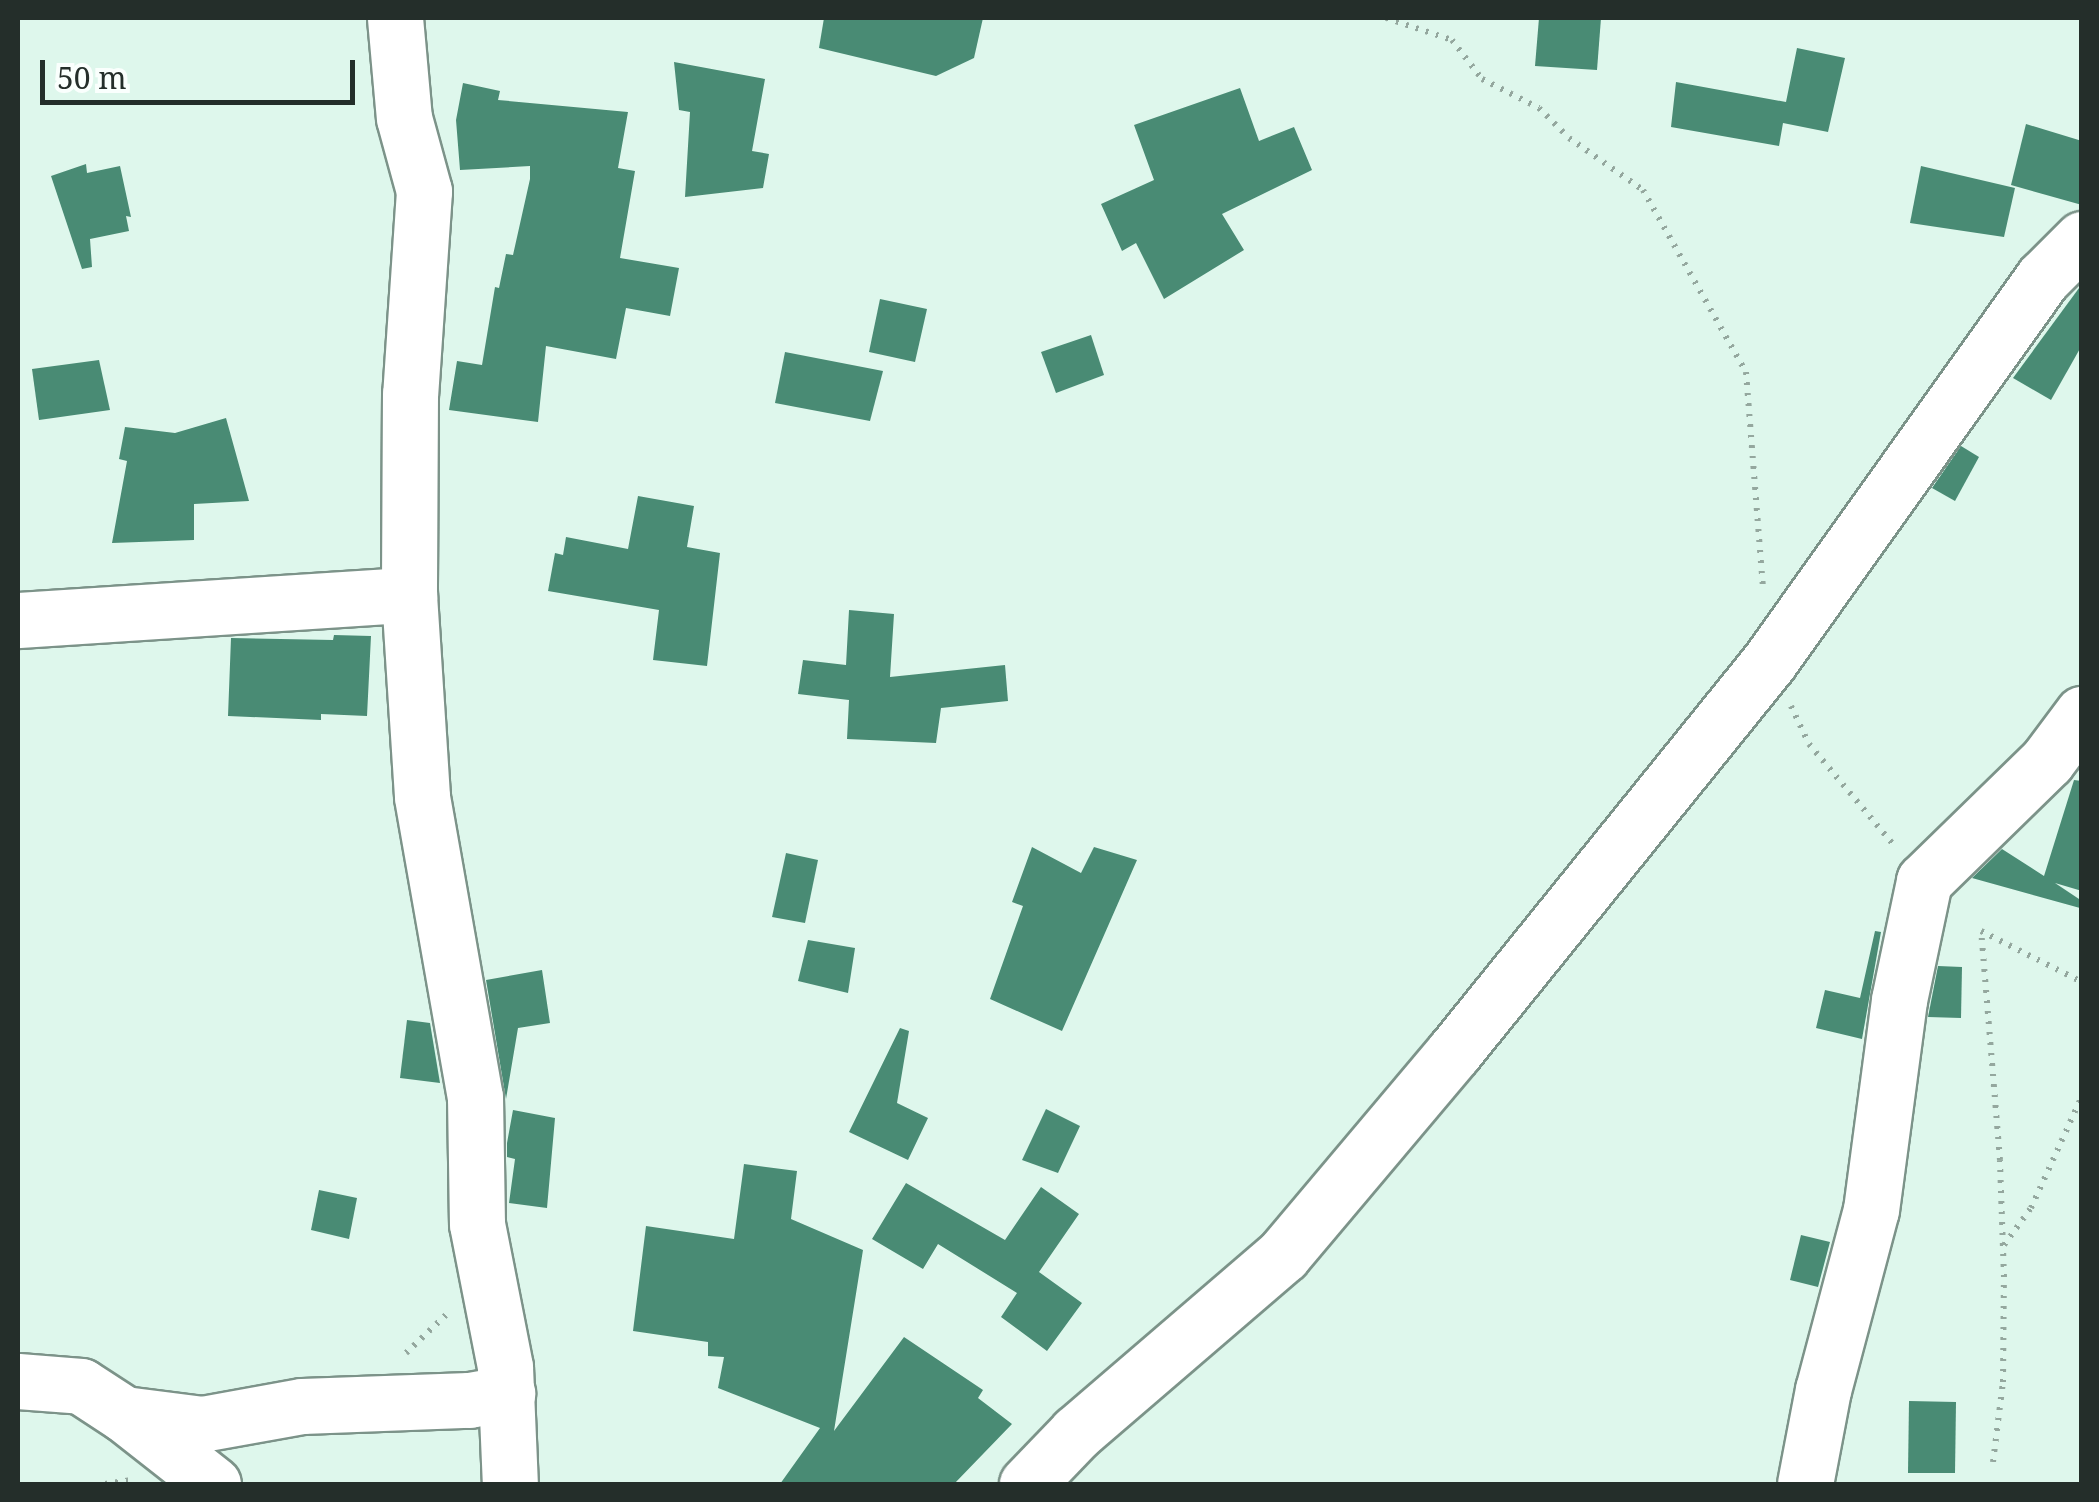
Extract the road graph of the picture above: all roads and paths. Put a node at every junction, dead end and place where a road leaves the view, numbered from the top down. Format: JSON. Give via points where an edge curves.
{"nodes":[{"id":1,"x":395,"y":18,"type":"edge"},
{"id":2,"x":1386,"y":18,"type":"edge"},
{"id":3,"x":2082,"y":239,"type":"edge"},
{"id":4,"x":410,"y":594,"type":"junction"},
{"id":5,"x":18,"y":620,"type":"edge"},
{"id":6,"x":1769,"y":662,"type":"junction"},
{"id":7,"x":2082,"y":714,"type":"edge"},
{"id":8,"x":1924,"y":881,"type":"junction"},
{"id":9,"x":2082,"y":982,"type":"edge"},
{"id":10,"x":2082,"y":1096,"type":"edge"},
{"id":11,"x":2003,"y":1246,"type":"junction"},
{"id":12,"x":18,"y":1380,"type":"edge"},
{"id":13,"x":507,"y":1393,"type":"junction"},
{"id":14,"x":124,"y":1414,"type":"junction"},
{"id":15,"x":1993,"y":1462,"type":"dead end"},
{"id":16,"x":213,"y":1484,"type":"edge"},
{"id":17,"x":510,"y":1484,"type":"edge"},
{"id":18,"x":1027,"y":1484,"type":"edge"},
{"id":19,"x":1805,"y":1484,"type":"edge"}],
"edges":[{"from":1,"to":4,"type":"street","via":[[404,118],[424,191],[410,394]]},
{"from":2,"to":6,"type":"path","via":[[1452,40],[1482,79],[1540,108],[1569,138],[1643,190],[1746,372]]},
{"from":3,"to":6,"type":"street","via":[[2043,278]]},
{"from":4,"to":5,"type":"street"},
{"from":4,"to":13,"type":"street","via":[[422,797],[475,1097],[476,1224]]},
{"from":6,"to":8,"type":"path","via":[[1809,744]]},
{"from":6,"to":18,"type":"street","via":[[1283,1256],[1076,1433]]},
{"from":7,"to":8,"type":"street","via":[[2047,761]]},
{"from":8,"to":19,"type":"street","via":[[1899,1000],[1870,1210]]},
{"from":9,"to":11,"type":"path","via":[[1980,931]]},
{"from":10,"to":11,"type":"path","via":[[2031,1208]]},
{"from":11,"to":15,"type":"path","via":[[2005,1338]]},
{"from":12,"to":14,"type":"street","via":[[82,1386]]},
{"from":13,"to":14,"type":"street","via":[[302,1406],[202,1424]]},
{"from":13,"to":17,"type":"street"},
{"from":14,"to":16,"type":"street"}]}
